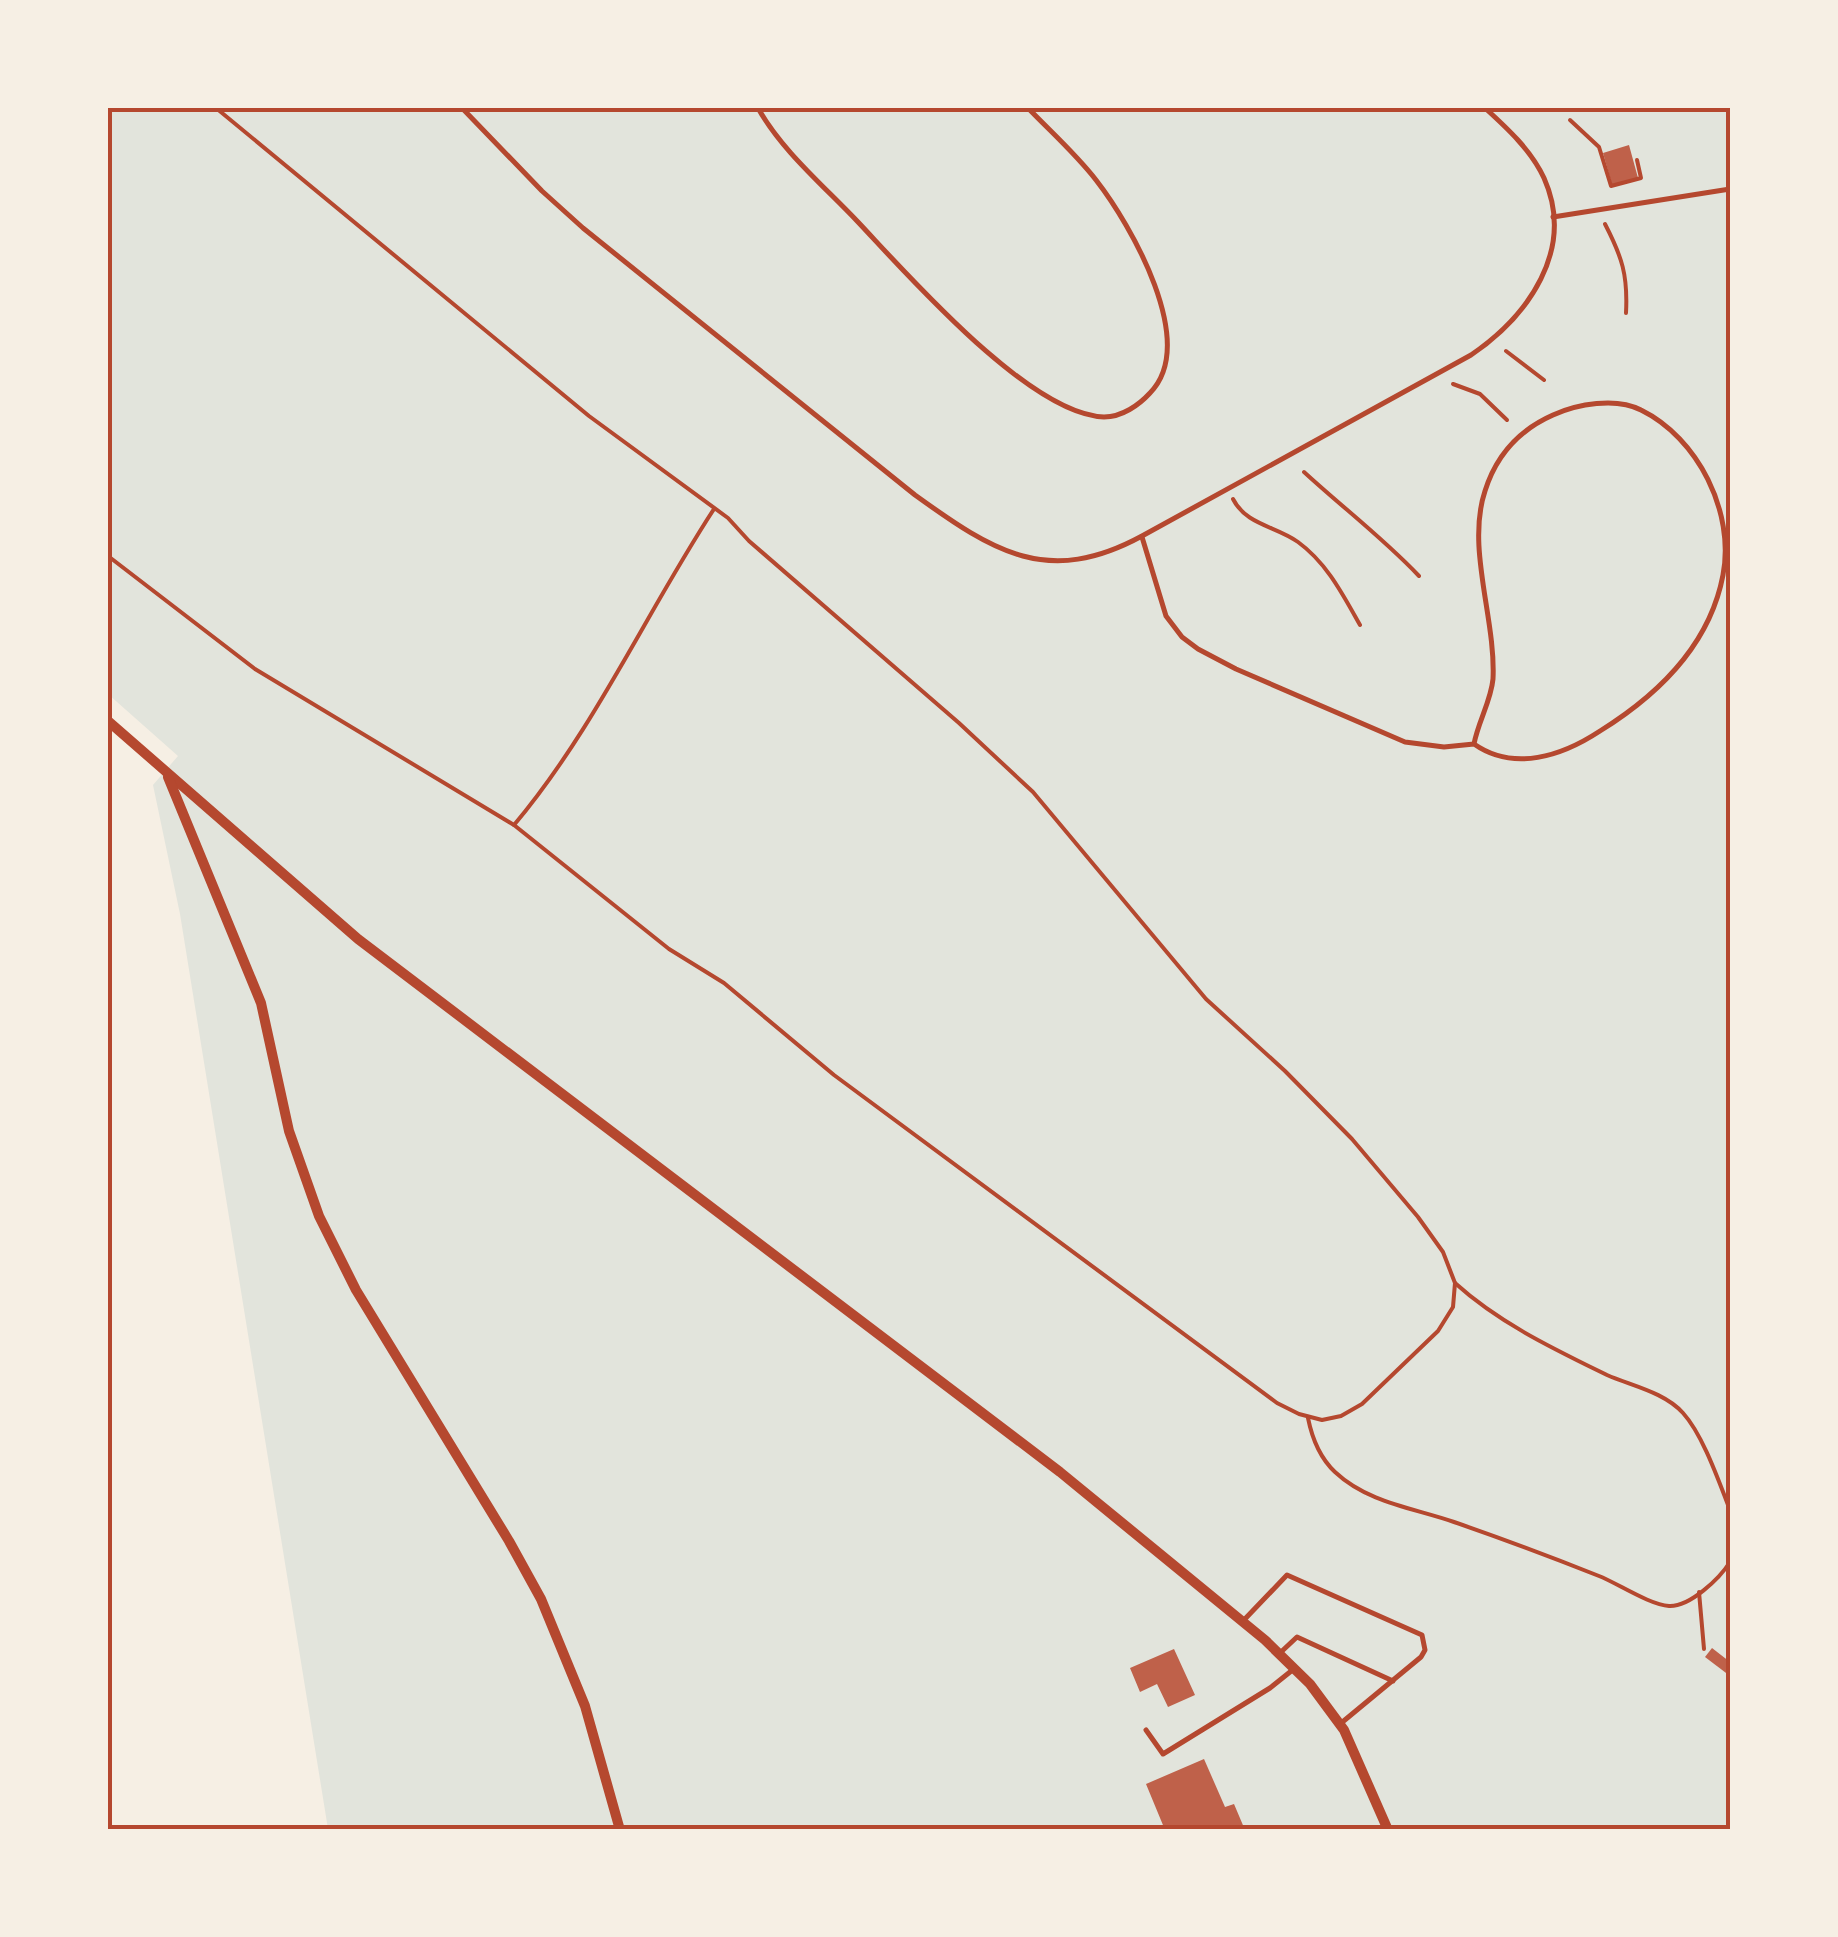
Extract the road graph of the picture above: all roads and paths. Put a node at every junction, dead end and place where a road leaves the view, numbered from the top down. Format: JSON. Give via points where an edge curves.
{"nodes":[{"id":1,"x":216,"y":108,"type":"edge"},
{"id":2,"x":462,"y":108,"type":"edge"},
{"id":3,"x":758,"y":108,"type":"edge"},
{"id":4,"x":1028,"y":108,"type":"edge"},
{"id":5,"x":1485,"y":108,"type":"edge"},
{"id":6,"x":1570,"y":120,"type":"dead end"},
{"id":7,"x":1611,"y":149,"type":"dead end"},
{"id":8,"x":1602,"y":152,"type":"junction"},
{"id":9,"x":1637,"y":160,"type":"dead end"},
{"id":10,"x":1730,"y":188,"type":"edge"},
{"id":11,"x":1553,"y":217,"type":"junction"},
{"id":12,"x":1606,"y":224,"type":"dead end"},
{"id":13,"x":1626,"y":312,"type":"dead end"},
{"id":14,"x":1506,"y":351,"type":"dead end"},
{"id":15,"x":1544,"y":380,"type":"dead end"},
{"id":16,"x":1454,"y":384,"type":"dead end"},
{"id":17,"x":1507,"y":420,"type":"dead end"},
{"id":18,"x":1304,"y":472,"type":"dead end"},
{"id":19,"x":1233,"y":500,"type":"dead end"},
{"id":20,"x":715,"y":508,"type":"junction"},
{"id":21,"x":1142,"y":536,"type":"junction"},
{"id":22,"x":108,"y":556,"type":"edge"},
{"id":23,"x":1418,"y":576,"type":"dead end"},
{"id":24,"x":1360,"y":625,"type":"dead end"},
{"id":25,"x":108,"y":721,"type":"edge"},
{"id":26,"x":1474,"y":744,"type":"junction"},
{"id":27,"x":166,"y":772,"type":"junction"},
{"id":28,"x":514,"y":826,"type":"junction"},
{"id":29,"x":1455,"y":1283,"type":"junction"},
{"id":30,"x":1308,"y":1416,"type":"junction"},
{"id":31,"x":1730,"y":1510,"type":"edge"},
{"id":32,"x":1730,"y":1562,"type":"edge"},
{"id":33,"x":1699,"y":1592,"type":"junction"},
{"id":34,"x":1242,"y":1621,"type":"junction"},
{"id":35,"x":1704,"y":1649,"type":"dead end"},
{"id":36,"x":1280,"y":1653,"type":"junction"},
{"id":37,"x":1295,"y":1668,"type":"junction"},
{"id":38,"x":1393,"y":1681,"type":"junction"},
{"id":39,"x":1340,"y":1724,"type":"junction"},
{"id":40,"x":1146,"y":1730,"type":"dead end"},
{"id":41,"x":620,"y":1830,"type":"edge"},
{"id":42,"x":1388,"y":1830,"type":"edge"}],
"edges":[{"from":1,"to":20,"type":"path","via":[[589,416]]},
{"from":2,"to":21,"type":"lane","via":[[582,228],[966,530],[1052,562],[1089,558]]},
{"from":3,"to":4,"type":"lane","via":[[804,165],[998,360],[1064,407],[1106,417],[1130,410],[1161,382],[1169,357],[1158,294],[1096,180]]},
{"from":5,"to":11,"type":"lane","via":[[1537,166]]},
{"from":6,"to":8,"type":"path"},
{"from":7,"to":8,"type":"path"},
{"from":8,"to":9,"type":"path","via":[[1612,186],[1641,178]]},
{"from":10,"to":11,"type":"lane"},
{"from":11,"to":21,"type":"lane","via":[[1540,281],[1494,340]]},
{"from":12,"to":13,"type":"path","via":[[1628,281]]},
{"from":14,"to":15,"type":"path"},
{"from":16,"to":17,"type":"path","via":[[1480,394]]},
{"from":18,"to":23,"type":"path"},
{"from":19,"to":24,"type":"path","via":[[1240,514],[1297,542],[1319,562]]},
{"from":20,"to":28,"type":"path","via":[[565,756]]},
{"from":20,"to":29,"type":"path","via":[[1033,792],[1206,998],[1352,1139],[1418,1218]]},
{"from":21,"to":26,"type":"lane","via":[[1166,616],[1198,649],[1406,742]]},
{"from":22,"to":28,"type":"path","via":[[255,668]]},
{"from":25,"to":27,"type":"street"},
{"from":26,"to":26,"type":"lane","via":[[1509,759],[1535,760],[1590,738],[1662,684],[1708,622],[1724,573],[1720,510],[1695,458],[1672,430],[1638,408],[1601,403],[1567,409],[1535,423],[1495,466],[1478,525],[1493,676]]},
{"from":27,"to":34,"type":"street","via":[[358,939],[1060,1472]]},
{"from":27,"to":41,"type":"street","via":[[261,1004],[289,1130],[319,1216],[356,1290],[541,1599],[585,1706]]},
{"from":28,"to":30,"type":"path","via":[[619,912],[724,983],[834,1075],[1277,1403]]},
{"from":29,"to":30,"type":"path","via":[[1453,1307],[1438,1331],[1362,1404],[1341,1416]]},
{"from":29,"to":31,"type":"path","via":[[1541,1342],[1678,1408]]},
{"from":30,"to":33,"type":"path","via":[[1320,1454],[1360,1490],[1668,1606]]},
{"from":32,"to":33,"type":"path"},
{"from":33,"to":35,"type":"path"},
{"from":34,"to":36,"type":"street"},
{"from":34,"to":38,"type":"lane","via":[[1287,1575],[1422,1636],[1421,1657]]},
{"from":36,"to":37,"type":"street"},
{"from":36,"to":38,"type":"lane","via":[[1297,1637]]},
{"from":37,"to":39,"type":"street"},
{"from":37,"to":40,"type":"lane","via":[[1162,1754]]},
{"from":38,"to":39,"type":"lane"},
{"from":39,"to":42,"type":"street"}]}
